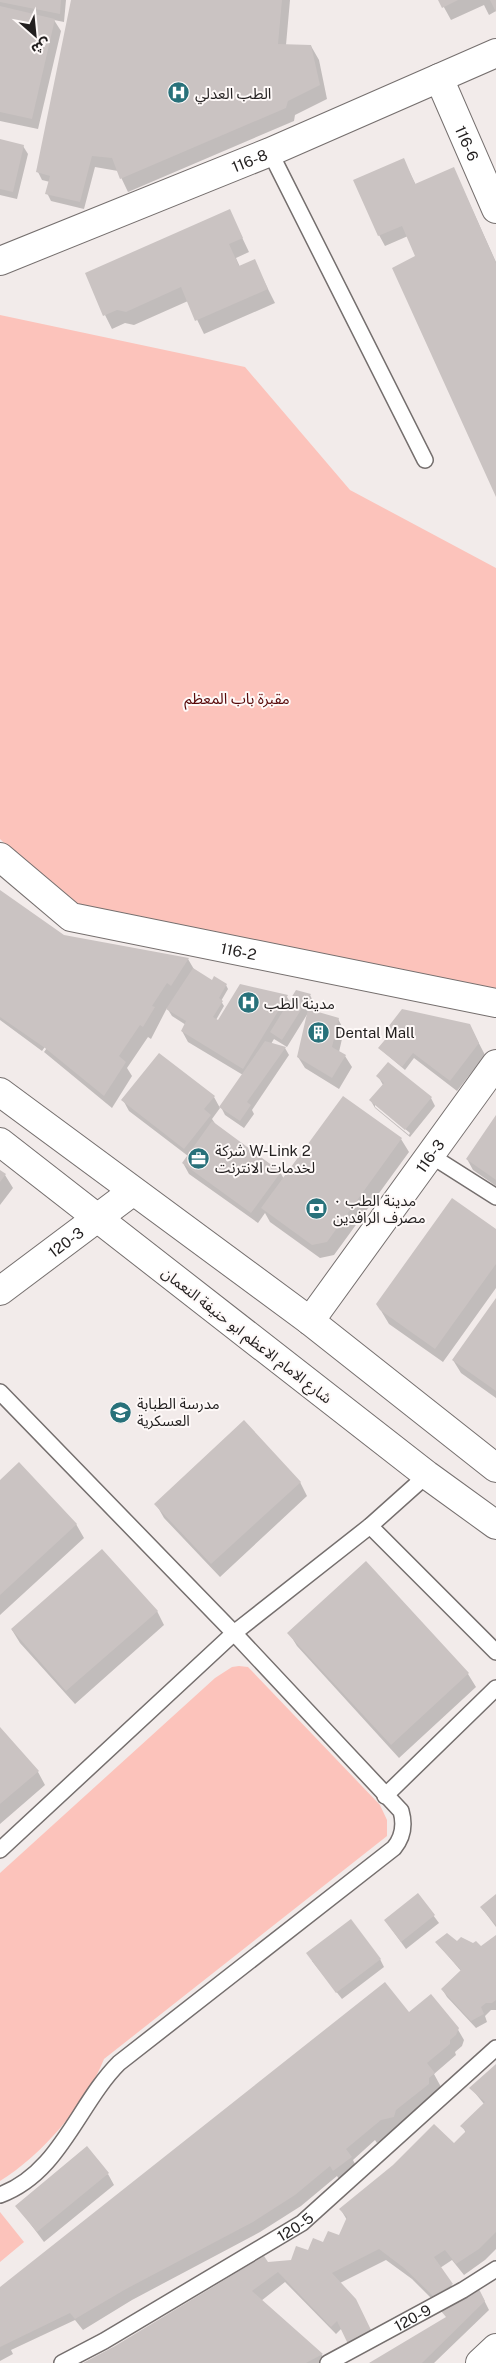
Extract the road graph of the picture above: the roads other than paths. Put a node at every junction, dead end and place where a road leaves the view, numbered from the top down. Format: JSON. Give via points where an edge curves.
{"nodes":[{"id":1,"x":496,"y":53,"type":"edge"},
{"id":2,"x":439,"y":78,"type":"junction"},
{"id":3,"x":270,"y":152,"type":"junction"},
{"id":4,"x":496,"y":209,"type":"edge"},
{"id":5,"x":0,"y":261,"type":"edge"},
{"id":6,"x":425,"y":460,"type":"dead end"},
{"id":7,"x":0,"y":857,"type":"edge"},
{"id":8,"x":496,"y":1004,"type":"edge"},
{"id":9,"x":496,"y":1064,"type":"edge"},
{"id":10,"x":0,"y":1092,"type":"edge"},
{"id":11,"x":0,"y":1142,"type":"edge"},
{"id":12,"x":430,"y":1155,"type":"junction"},
{"id":13,"x":132,"y":1192,"type":"junction"},
{"id":14,"x":496,"y":1196,"type":"edge"},
{"id":15,"x":98,"y":1218,"type":"junction"},
{"id":16,"x":0,"y":1291,"type":"edge"},
{"id":17,"x":310,"y":1321,"type":"junction"},
{"id":18,"x":3,"y":1402,"type":"edge"},
{"id":19,"x":496,"y":1468,"type":"edge"},
{"id":20,"x":427,"y":1475,"type":"junction"},
{"id":21,"x":496,"y":1525,"type":"edge"},
{"id":22,"x":370,"y":1526,"type":"junction"},
{"id":23,"x":234,"y":1633,"type":"junction"},
{"id":24,"x":496,"y":1652,"type":"edge"},
{"id":25,"x":494,"y":1694,"type":"edge"},
{"id":26,"x":385,"y":1796,"type":"junction"},
{"id":27,"x":0,"y":1850,"type":"edge"},
{"id":28,"x":496,"y":2048,"type":"edge"},
{"id":29,"x":0,"y":2195,"type":"edge"},
{"id":30,"x":496,"y":2269,"type":"edge"},
{"id":31,"x":496,"y":2348,"type":"edge"},
{"id":32,"x":62,"y":2363,"type":"edge"},
{"id":33,"x":328,"y":2363,"type":"edge"},
{"id":34,"x":480,"y":2363,"type":"edge"}],
"edges":[{"from":1,"to":2,"type":"street","name":"116-8"},
{"from":2,"to":3,"type":"street","name":"116-8"},
{"from":2,"to":4,"type":"street","name":"116-6"},
{"from":3,"to":5,"type":"street","name":"116-8"},
{"from":3,"to":6,"type":"lane"},
{"from":7,"to":8,"type":"street","name":"116-2","via":[[71,917]]},
{"from":9,"to":12,"type":"street","name":"116-3"},
{"from":10,"to":13,"type":"street"},
{"from":11,"to":15,"type":"street","name":"شارع الامام الاعظم ابو حنيفة النعمان"},
{"from":12,"to":14,"type":"lane"},
{"from":12,"to":17,"type":"street","name":"116-3"},
{"from":13,"to":15,"type":"street","name":"120-3"},
{"from":13,"to":17,"type":"street"},
{"from":15,"to":16,"type":"street","name":"120-3"},
{"from":15,"to":20,"type":"street","name":"شارع الامام الاعظم ابو حنيفة النعمان"},
{"from":17,"to":19,"type":"street"},
{"from":18,"to":23,"type":"lane"},
{"from":20,"to":21,"type":"street","name":"شارع الامام الاعظم ابو حنيفة النعمان"},
{"from":20,"to":22,"type":"lane"},
{"from":22,"to":23,"type":"lane"},
{"from":22,"to":24,"type":"lane"},
{"from":23,"to":26,"type":"lane"},
{"from":23,"to":27,"type":"lane"},
{"from":25,"to":26,"type":"lane"},
{"from":26,"to":29,"type":"lane","via":[[401,1811],[403,1818],[402,1835],[394,1848],[120,2063],[40,2171]]},
{"from":28,"to":32,"type":"lane","name":"120-5","via":[[302,2223]]},
{"from":30,"to":33,"type":"lane","name":"120-9"},
{"from":31,"to":34,"type":"street"}]}
